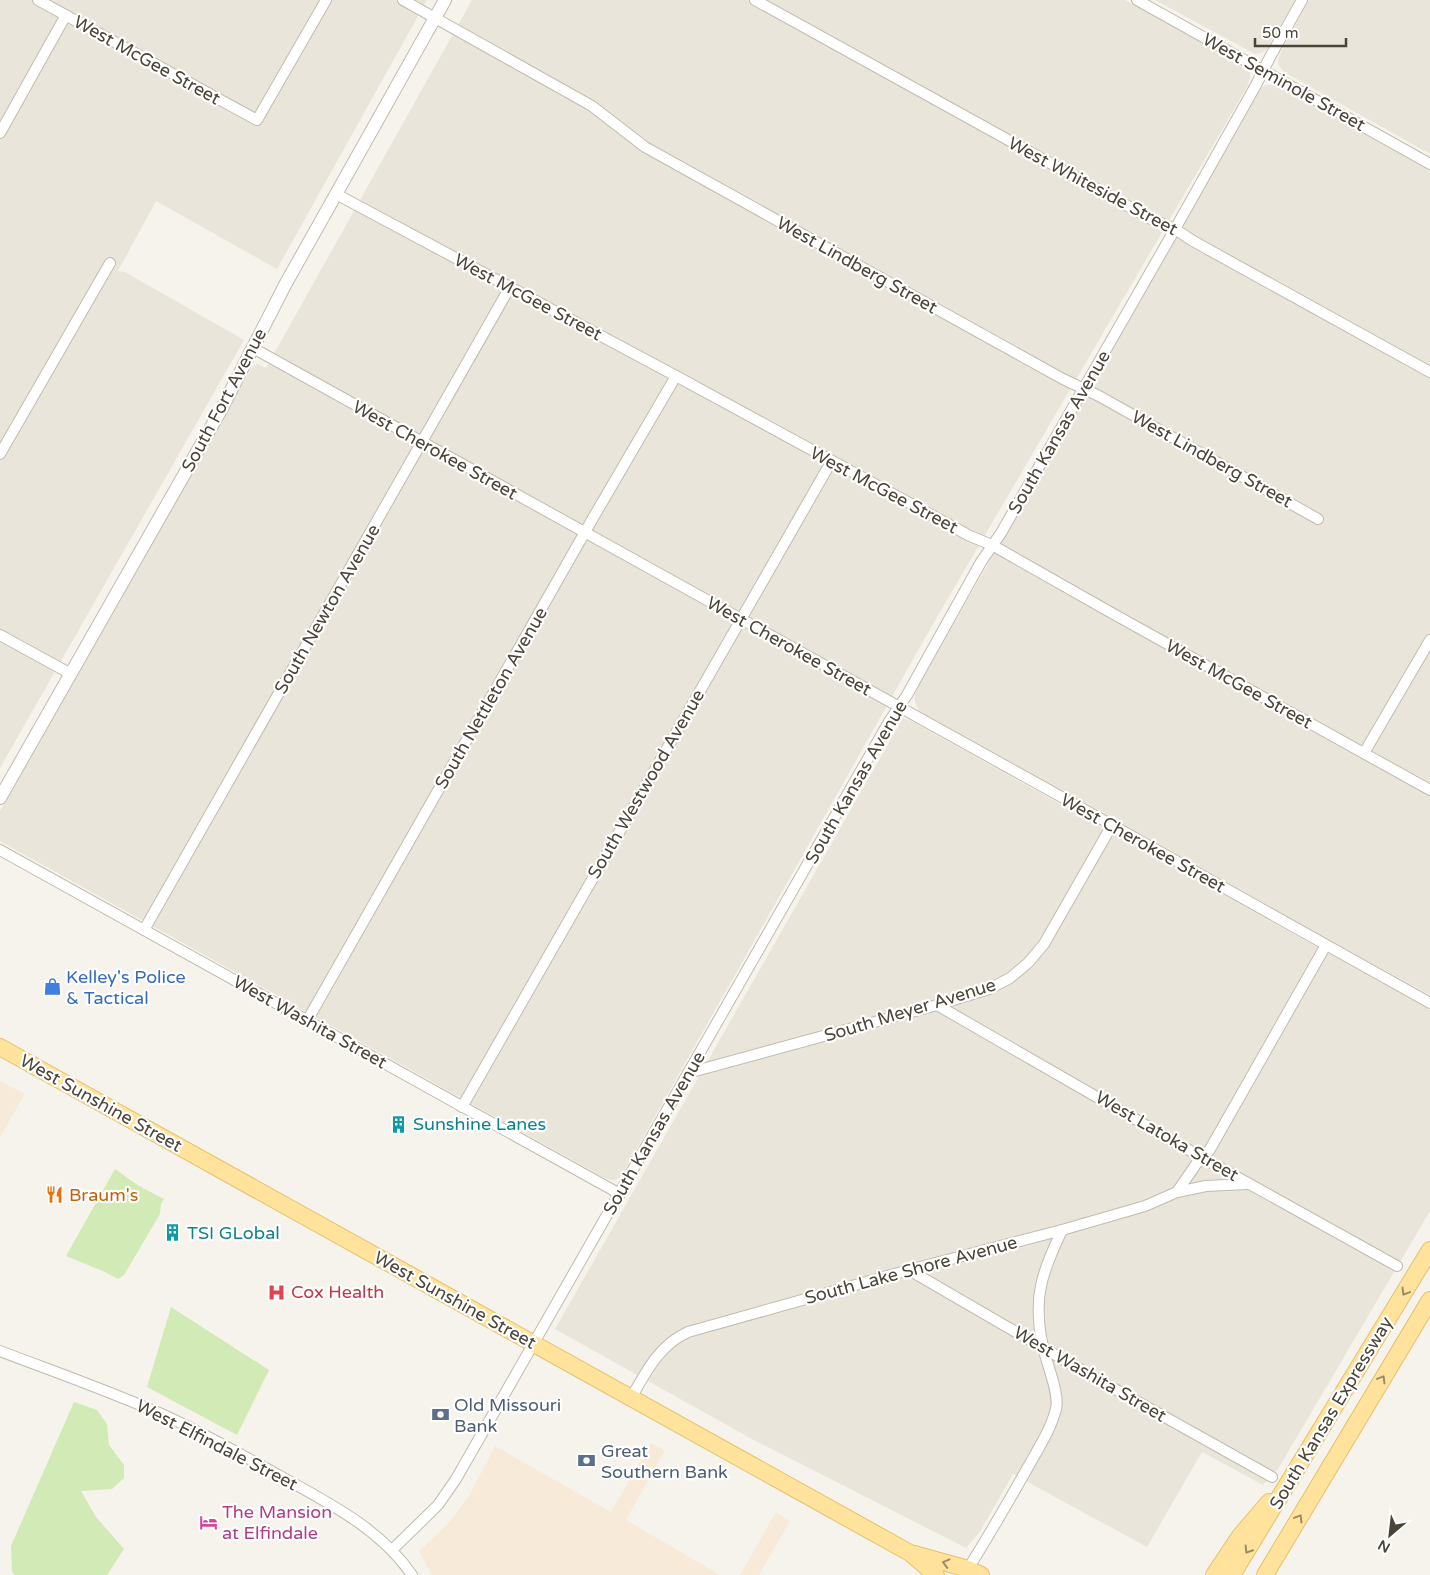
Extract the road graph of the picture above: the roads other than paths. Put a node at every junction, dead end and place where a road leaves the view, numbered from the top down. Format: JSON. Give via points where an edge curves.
{"nodes":[{"id":1,"x":38,"y":0,"type":"edge"},
{"id":2,"x":326,"y":0,"type":"edge"},
{"id":3,"x":403,"y":0,"type":"edge"},
{"id":4,"x":445,"y":0,"type":"edge"},
{"id":5,"x":756,"y":0,"type":"edge"},
{"id":6,"x":1137,"y":0,"type":"edge"},
{"id":7,"x":1302,"y":0,"type":"edge"},
{"id":8,"x":66,"y":15,"type":"junction"},
{"id":9,"x":434,"y":18,"type":"junction"},
{"id":10,"x":1263,"y":71,"type":"junction"},
{"id":11,"x":0,"y":133,"type":"edge"},
{"id":12,"x":1430,"y":164,"type":"edge"},
{"id":13,"x":336,"y":194,"type":"junction"},
{"id":14,"x":1175,"y":229,"type":"junction"},
{"id":15,"x":110,"y":264,"type":"dead end"},
{"id":16,"x":510,"y":287,"type":"junction"},
{"id":17,"x":253,"y":348,"type":"junction"},
{"id":18,"x":1430,"y":372,"type":"edge"},
{"id":19,"x":676,"y":376,"type":"junction"},
{"id":20,"x":1084,"y":388,"type":"junction"},
{"id":21,"x":422,"y":442,"type":"junction"},
{"id":22,"x":0,"y":454,"type":"edge"},
{"id":23,"x":831,"y":462,"type":"junction"},
{"id":24,"x":1318,"y":519,"type":"dead end"},
{"id":25,"x":585,"y":533,"type":"junction"},
{"id":26,"x":992,"y":545,"type":"junction"},
{"id":27,"x":740,"y":620,"type":"junction"},
{"id":28,"x":0,"y":635,"type":"edge"},
{"id":29,"x":1430,"y":640,"type":"edge"},
{"id":30,"x":71,"y":674,"type":"junction"},
{"id":31,"x":899,"y":707,"type":"junction"},
{"id":32,"x":1364,"y":753,"type":"junction"},
{"id":33,"x":1430,"y":790,"type":"edge"},
{"id":34,"x":0,"y":798,"type":"edge"},
{"id":35,"x":1112,"y":825,"type":"junction"},
{"id":36,"x":0,"y":850,"type":"edge"},
{"id":37,"x":144,"y":930,"type":"junction"},
{"id":38,"x":1326,"y":945,"type":"junction"},
{"id":39,"x":1430,"y":1004,"type":"edge"},
{"id":40,"x":937,"y":1005,"type":"junction"},
{"id":41,"x":307,"y":1021,"type":"junction"},
{"id":42,"x":0,"y":1047,"type":"edge"},
{"id":43,"x":688,"y":1073,"type":"junction"},
{"id":44,"x":462,"y":1107,"type":"junction"},
{"id":45,"x":1201,"y":1157,"type":"junction"},
{"id":46,"x":1250,"y":1184,"type":"junction"},
{"id":47,"x":1177,"y":1192,"type":"junction"},
{"id":48,"x":620,"y":1194,"type":"junction"},
{"id":49,"x":1062,"y":1230,"type":"junction"},
{"id":50,"x":1430,"y":1250,"type":"edge"},
{"id":51,"x":1397,"y":1266,"type":"dead end"},
{"id":52,"x":910,"y":1270,"type":"junction"},
{"id":53,"x":1430,"y":1300,"type":"edge"},
{"id":54,"x":533,"y":1343,"type":"junction"},
{"id":55,"x":1043,"y":1347,"type":"junction"},
{"id":56,"x":0,"y":1351,"type":"edge"},
{"id":57,"x":631,"y":1398,"type":"junction"},
{"id":58,"x":1272,"y":1477,"type":"dead end"},
{"id":59,"x":1292,"y":1479,"type":"junction"},
{"id":60,"x":392,"y":1550,"type":"junction"},
{"id":61,"x":910,"y":1553,"type":"junction"},
{"id":62,"x":975,"y":1572,"type":"edge"},
{"id":63,"x":412,"y":1575,"type":"edge"},
{"id":64,"x":936,"y":1575,"type":"edge"},
{"id":65,"x":1214,"y":1575,"type":"edge"},
{"id":66,"x":1232,"y":1575,"type":"edge"},
{"id":67,"x":1265,"y":1575,"type":"edge"}],
"edges":[{"from":1,"to":8,"type":"street","name":"West McGee Street"},
{"from":2,"to":8,"type":"street","name":"West McGee Street","via":[[257,120]]},
{"from":3,"to":9,"type":"street","name":"West Lindberg Street"},
{"from":4,"to":9,"type":"street","name":"South Fort Avenue"},
{"from":5,"to":14,"type":"street","name":"West Whiteside Street","via":[[1153,220]]},
{"from":6,"to":10,"type":"street","name":"West Seminole Street"},
{"from":7,"to":10,"type":"street","name":"South Kansas Avenue"},
{"from":8,"to":11,"type":"street"},
{"from":9,"to":13,"type":"street","name":"South Fort Avenue"},
{"from":9,"to":20,"type":"street","name":"West Lindberg Street","via":[[592,106],[645,147]]},
{"from":10,"to":12,"type":"street","name":"West Seminole Street"},
{"from":10,"to":14,"type":"street","name":"South Kansas Avenue"},
{"from":13,"to":16,"type":"street","name":"West McGee Street"},
{"from":13,"to":17,"type":"street","name":"South Fort Avenue"},
{"from":14,"to":18,"type":"street","name":"West Whiteside Street"},
{"from":14,"to":20,"type":"street","name":"South Kansas Avenue"},
{"from":15,"to":22,"type":"street"},
{"from":16,"to":19,"type":"street","name":"West McGee Street"},
{"from":16,"to":21,"type":"street","name":"South Newton Avenue"},
{"from":17,"to":21,"type":"street","name":"West Cherokee Street"},
{"from":17,"to":30,"type":"street","name":"South Fort Avenue"},
{"from":19,"to":23,"type":"street","name":"West McGee Street"},
{"from":19,"to":25,"type":"street","name":"South Nettleton Avenue"},
{"from":20,"to":24,"type":"street","name":"West Lindberg Street"},
{"from":20,"to":26,"type":"street","name":"South Kansas Avenue"},
{"from":21,"to":25,"type":"street","name":"West Cherokee Street"},
{"from":21,"to":37,"type":"street","name":"South Newton Avenue"},
{"from":23,"to":26,"type":"street","name":"West McGee Street"},
{"from":23,"to":27,"type":"street","name":"South Westwood Avenue"},
{"from":25,"to":27,"type":"street","name":"West Cherokee Street"},
{"from":25,"to":41,"type":"street","name":"South Nettleton Avenue"},
{"from":26,"to":31,"type":"street","name":"South Kansas Avenue"},
{"from":26,"to":32,"type":"street","name":"West McGee Street"},
{"from":27,"to":31,"type":"street","name":"West Cherokee Street"},
{"from":27,"to":44,"type":"street","name":"South Westwood Avenue"},
{"from":28,"to":30,"type":"street"},
{"from":29,"to":32,"type":"street"},
{"from":30,"to":34,"type":"street","name":"South Fort Avenue"},
{"from":31,"to":35,"type":"street","name":"West Cherokee Street"},
{"from":31,"to":43,"type":"street","name":"South Kansas Avenue"},
{"from":32,"to":33,"type":"street","name":"West McGee Street"},
{"from":35,"to":38,"type":"street","name":"West Cherokee Street"},
{"from":35,"to":40,"type":"street","name":"South Meyer Avenue","via":[[1051,934],[1028,963],[1010,978],[989,988]]},
{"from":36,"to":37,"type":"street","name":"West Washita Street"},
{"from":37,"to":41,"type":"street","name":"West Washita Street"},
{"from":38,"to":39,"type":"street","name":"West Cherokee Street"},
{"from":38,"to":45,"type":"street","via":[[1209,1151]]},
{"from":40,"to":43,"type":"street","name":"South Meyer Avenue"},
{"from":40,"to":45,"type":"street","name":"West Latoka Street"},
{"from":41,"to":44,"type":"street","name":"West Washita Street"},
{"from":42,"to":54,"type":"main road","name":"West Sunshine Street"},
{"from":43,"to":48,"type":"street","name":"South Kansas Avenue"},
{"from":44,"to":48,"type":"street","name":"West Washita Street"},
{"from":45,"to":46,"type":"street","name":"West Latoka Street"},
{"from":45,"to":47,"type":"street"},
{"from":46,"to":47,"type":"street","name":"South Lake Shore Avenue","via":[[1206,1186]]},
{"from":46,"to":51,"type":"street","name":"West Latoka Street"},
{"from":47,"to":49,"type":"street","name":"South Lake Shore Avenue","via":[[1145,1206]]},
{"from":48,"to":54,"type":"street","name":"South Kansas Avenue"},
{"from":49,"to":52,"type":"street","name":"South Lake Shore Avenue"},
{"from":49,"to":55,"type":"street","via":[[1040,1284]]},
{"from":50,"to":59,"type":"main road","name":"South Kansas Expressway","one_way":true},
{"from":52,"to":55,"type":"street","name":"West Washita Street"},
{"from":52,"to":57,"type":"street","name":"South Lake Shore Avenue","via":[[680,1335],[656,1358]]},
{"from":67,"to":53,"type":"main road","name":"South Kansas Expressway","one_way":true},
{"from":54,"to":57,"type":"main road","name":"West Sunshine Street"},
{"from":54,"to":60,"type":"street","name":"South Kansas Avenue","via":[[446,1494]]},
{"from":55,"to":58,"type":"street","name":"West Washita Street"},
{"from":55,"to":62,"type":"street","via":[[1057,1408],[995,1525]]},
{"from":56,"to":60,"type":"street","name":"West Elfindale Street","via":[[145,1407],[214,1440],[336,1508]]},
{"from":57,"to":61,"type":"main road","name":"West Sunshine Street"},
{"from":59,"to":65,"type":"main road","via":[[1255,1517]]},
{"from":59,"to":66,"type":"main road","name":"South Kansas Expressway","one_way":true},
{"from":60,"to":63,"type":"street","name":"West Elfindale Street"},
{"from":62,"to":61,"type":"main road","name":"West Sunshine Street","one_way":true},
{"from":61,"to":64,"type":"main road","name":"West Sunshine Street"}]}
